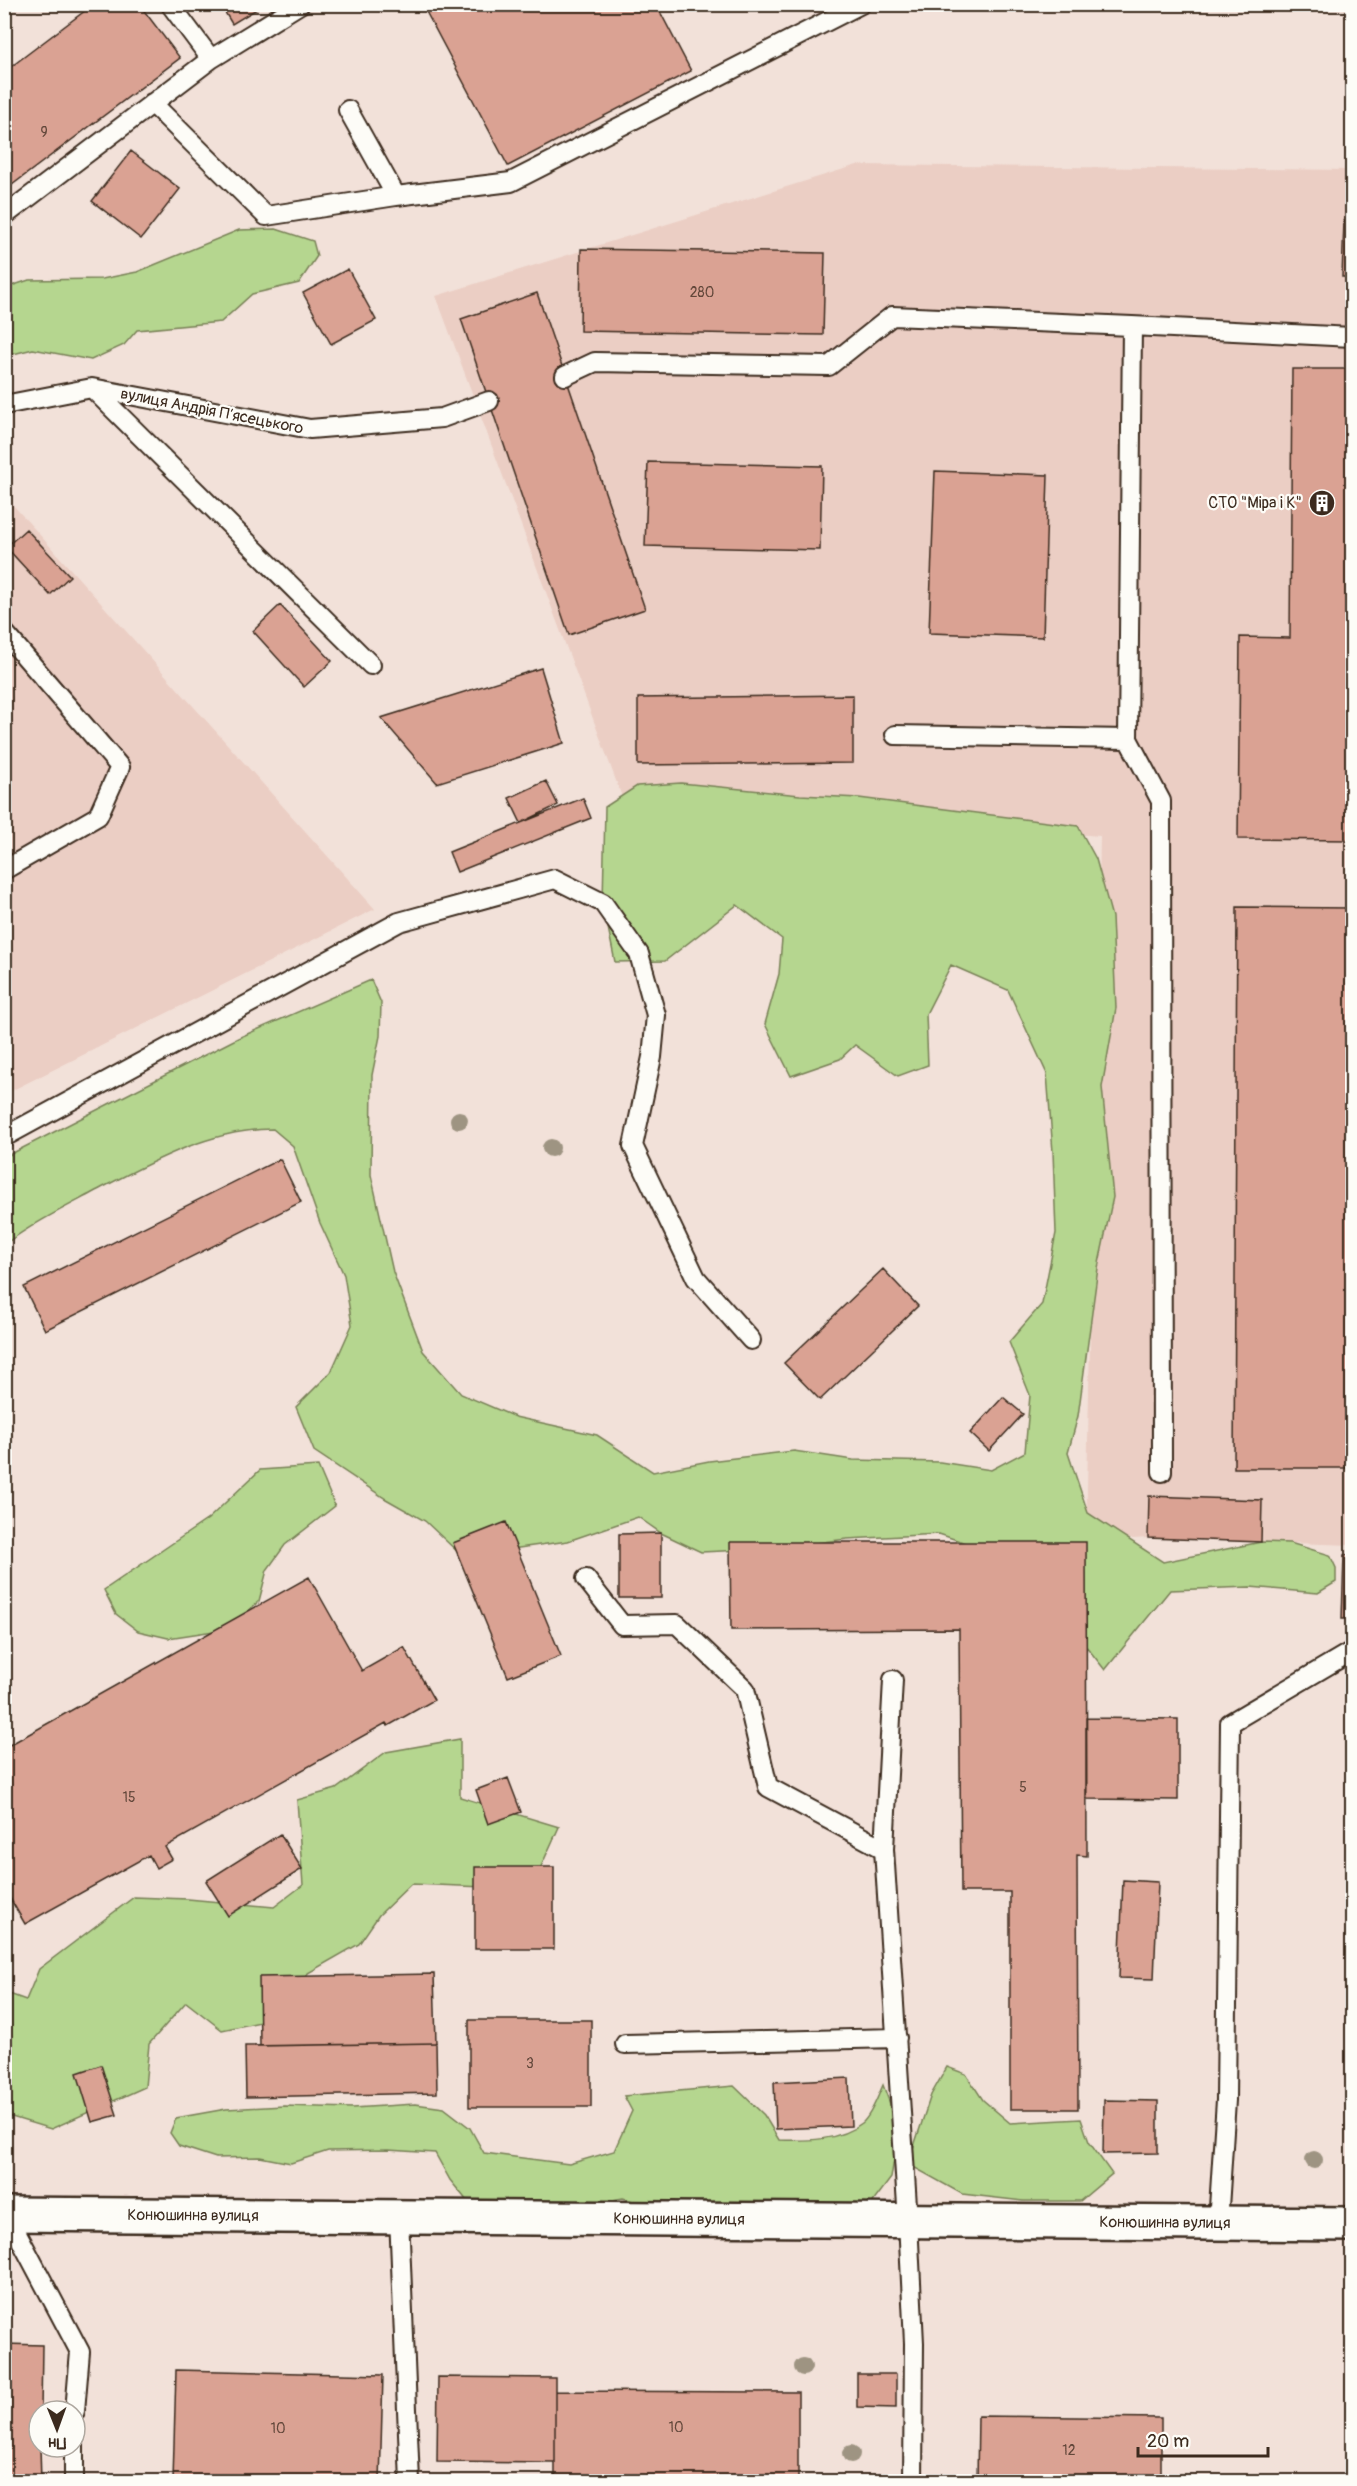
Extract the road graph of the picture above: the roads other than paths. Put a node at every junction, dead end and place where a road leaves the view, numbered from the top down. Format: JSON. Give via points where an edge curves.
{"nodes":[{"id":1,"x":170,"y":4,"type":"edge"},
{"id":2,"x":300,"y":4,"type":"edge"},
{"id":3,"x":861,"y":4,"type":"edge"},
{"id":4,"x":210,"y":59,"type":"junction"},
{"id":5,"x":152,"y":103,"type":"junction"},
{"id":6,"x":348,"y":110,"type":"dead end"},
{"id":7,"x":396,"y":196,"type":"junction"},
{"id":8,"x":4,"y":216,"type":"edge"},
{"id":9,"x":1132,"y":326,"type":"junction"},
{"id":10,"x":1353,"y":337,"type":"edge"},
{"id":11,"x":565,"y":376,"type":"dead end"},
{"id":12,"x":93,"y":388,"type":"junction"},
{"id":13,"x":489,"y":401,"type":"dead end"},
{"id":14,"x":4,"y":405,"type":"edge"},
{"id":15,"x":4,"y":632,"type":"edge"},
{"id":16,"x":371,"y":665,"type":"dead end"},
{"id":17,"x":895,"y":735,"type":"dead end"},
{"id":18,"x":1128,"y":739,"type":"junction"},
{"id":19,"x":4,"y":870,"type":"edge"},
{"id":20,"x":4,"y":1137,"type":"edge"},
{"id":21,"x":751,"y":1340,"type":"dead end"},
{"id":22,"x":1162,"y":1472,"type":"dead end"},
{"id":23,"x":586,"y":1579,"type":"dead end"},
{"id":24,"x":1353,"y":1651,"type":"edge"},
{"id":25,"x":893,"y":1680,"type":"dead end"},
{"id":26,"x":884,"y":1849,"type":"junction"},
{"id":27,"x":897,"y":2038,"type":"junction"},
{"id":28,"x":625,"y":2044,"type":"dead end"},
{"id":29,"x":5,"y":2213,"type":"edge"},
{"id":30,"x":399,"y":2216,"type":"junction"},
{"id":31,"x":908,"y":2221,"type":"junction"},
{"id":32,"x":1218,"y":2223,"type":"junction"},
{"id":33,"x":1353,"y":2224,"type":"edge"},
{"id":34,"x":76,"y":2399,"type":"edge"},
{"id":35,"x":74,"y":2459,"type":"edge"},
{"id":36,"x":74,"y":2481,"type":"edge"},
{"id":37,"x":410,"y":2481,"type":"edge"},
{"id":38,"x":913,"y":2481,"type":"edge"}],
"edges":[{"from":1,"to":4,"type":"lane"},
{"from":2,"to":4,"type":"lane"},
{"from":3,"to":7,"type":"lane","via":[[511,182]]},
{"from":4,"to":5,"type":"lane"},
{"from":5,"to":7,"type":"lane","via":[[267,216]]},
{"from":5,"to":8,"type":"lane"},
{"from":6,"to":7,"type":"lane"},
{"from":9,"to":10,"type":"lane"},
{"from":9,"to":11,"type":"lane","via":[[892,316],[829,366],[595,362]]},
{"from":9,"to":18,"type":"lane"},
{"from":12,"to":13,"type":"lane","name":"вулиця Андрія Пʼясецького","via":[[310,429],[442,418]]},
{"from":12,"to":14,"type":"lane","name":"вулиця Андрія Пʼясецького"},
{"from":12,"to":16,"type":"lane"},
{"from":15,"to":19,"type":"lane","via":[[120,767],[98,816]]},
{"from":17,"to":18,"type":"lane"},
{"from":18,"to":22,"type":"lane","via":[[1161,801]]},
{"from":20,"to":21,"type":"lane","via":[[399,922],[555,879],[603,903],[639,954],[656,1015],[652,1057],[633,1146],[696,1278]]},
{"from":23,"to":26,"type":"lane","via":[[622,1625],[677,1624],[745,1689],[768,1787]]},
{"from":24,"to":32,"type":"lane","via":[[1230,1723],[1226,2100]]},
{"from":25,"to":26,"type":"lane"},
{"from":26,"to":27,"type":"lane"},
{"from":27,"to":28,"type":"lane"},
{"from":27,"to":31,"type":"lane"},
{"from":29,"to":30,"type":"street","name":"Конюшинна вулиця"},
{"from":29,"to":34,"type":"lane","via":[[80,2352]]},
{"from":30,"to":31,"type":"street","name":"Конюшинна вулиця"},
{"from":30,"to":37,"type":"lane"},
{"from":31,"to":32,"type":"street","name":"Конюшинна вулиця"},
{"from":31,"to":38,"type":"lane","via":[[914,2343]]},
{"from":32,"to":33,"type":"street","name":"Конюшинна вулиця"},
{"from":35,"to":36,"type":"lane"}]}
